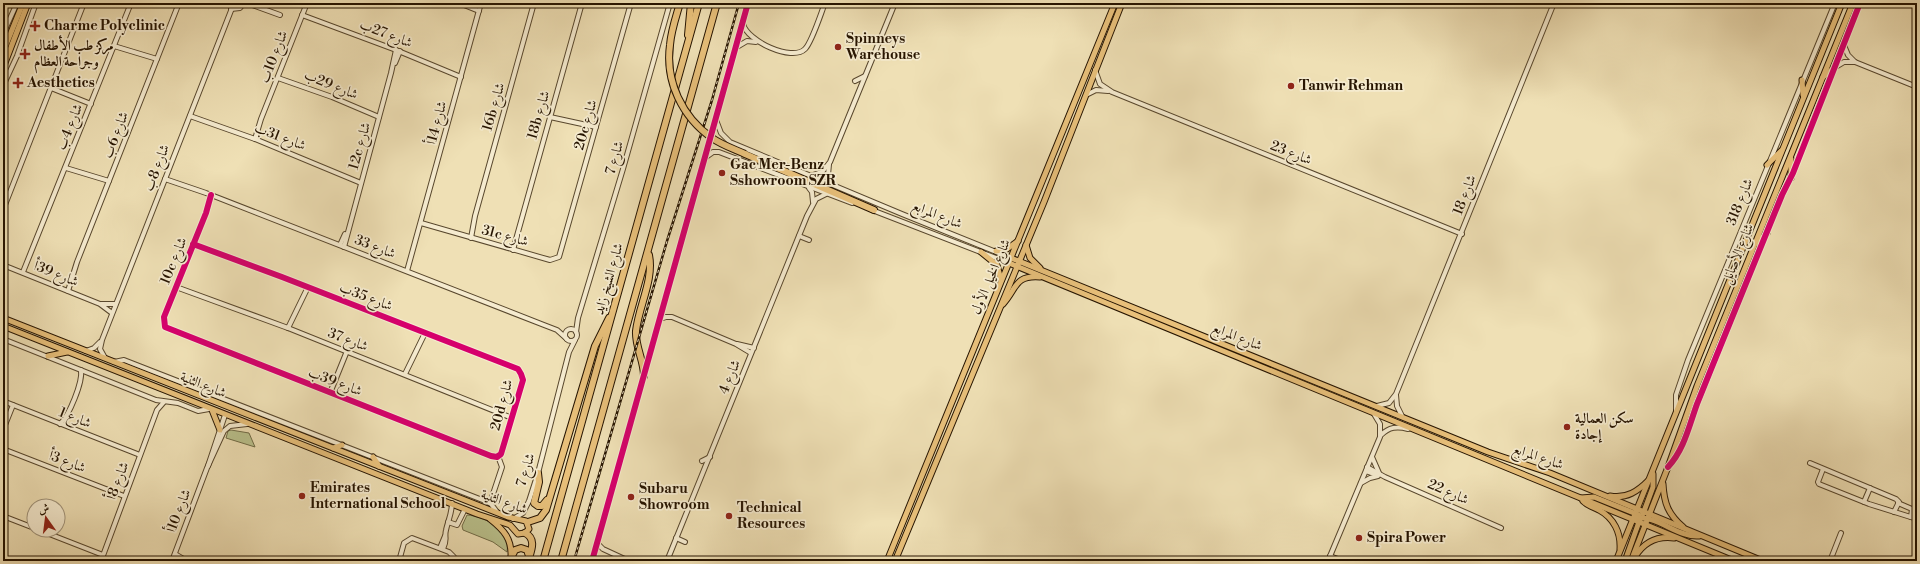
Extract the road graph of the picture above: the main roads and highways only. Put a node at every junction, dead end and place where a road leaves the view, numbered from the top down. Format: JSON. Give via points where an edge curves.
{"nodes":[{"id":1,"x":23,"y":3,"type":"edge"},
{"id":2,"x":28,"y":3,"type":"edge"},
{"id":3,"x":680,"y":3,"type":"edge"},
{"id":4,"x":691,"y":3,"type":"edge"},
{"id":5,"x":699,"y":3,"type":"edge"},
{"id":6,"x":1115,"y":3,"type":"edge"},
{"id":7,"x":1122,"y":3,"type":"edge"},
{"id":8,"x":1842,"y":3,"type":"edge"},
{"id":9,"x":1853,"y":3,"type":"edge"},
{"id":10,"x":718,"y":5,"type":"edge"},
{"id":11,"x":688,"y":44,"type":"junction"},
{"id":12,"x":3,"y":52,"type":"edge"},
{"id":13,"x":3,"y":68,"type":"edge"},
{"id":14,"x":1834,"y":68,"type":"road end"},
{"id":15,"x":1822,"y":78,"type":"junction"},
{"id":16,"x":1802,"y":80,"type":"road end"},
{"id":17,"x":1803,"y":97,"type":"junction"},
{"id":18,"x":1783,"y":148,"type":"junction"},
{"id":19,"x":1791,"y":156,"type":"junction"},
{"id":20,"x":1767,"y":165,"type":"road end"},
{"id":21,"x":1791,"y":178,"type":"road end"},
{"id":22,"x":874,"y":210,"type":"road end"},
{"id":23,"x":1767,"y":233,"type":"road end"},
{"id":24,"x":1020,"y":239,"type":"junction"},
{"id":25,"x":1026,"y":244,"type":"junction"},
{"id":26,"x":1755,"y":244,"type":"junction"},
{"id":27,"x":996,"y":251,"type":"road end"},
{"id":28,"x":648,"y":252,"type":"junction"},
{"id":29,"x":981,"y":252,"type":"road end"},
{"id":30,"x":1011,"y":258,"type":"junction"},
{"id":31,"x":1009,"y":263,"type":"junction"},
{"id":32,"x":1018,"y":264,"type":"junction"},
{"id":33,"x":1042,"y":270,"type":"junction"},
{"id":34,"x":1045,"y":278,"type":"junction"},
{"id":35,"x":1001,"y":280,"type":"junction"},
{"id":36,"x":1000,"y":306,"type":"junction"},
{"id":37,"x":612,"y":313,"type":"junction"},
{"id":38,"x":3,"y":318,"type":"edge"},
{"id":39,"x":3,"y":326,"type":"edge"},
{"id":40,"x":66,"y":352,"type":"junction"},
{"id":41,"x":48,"y":356,"type":"road end"},
{"id":42,"x":122,"y":373,"type":"junction"},
{"id":43,"x":143,"y":374,"type":"junction"},
{"id":44,"x":644,"y":376,"type":"road end"},
{"id":45,"x":211,"y":409,"type":"junction"},
{"id":46,"x":225,"y":415,"type":"junction"},
{"id":47,"x":273,"y":424,"type":"junction"},
{"id":48,"x":220,"y":430,"type":"road end"},
{"id":49,"x":342,"y":445,"type":"road end"},
{"id":50,"x":332,"y":448,"type":"junction"},
{"id":51,"x":373,"y":457,"type":"road end"},
{"id":52,"x":380,"y":467,"type":"junction"},
{"id":53,"x":538,"y":473,"type":"road end"},
{"id":54,"x":1652,"y":476,"type":"junction"},
{"id":55,"x":1662,"y":482,"type":"junction"},
{"id":56,"x":550,"y":493,"type":"junction"},
{"id":57,"x":1600,"y":493,"type":"junction"},
{"id":58,"x":1581,"y":498,"type":"junction"},
{"id":59,"x":1642,"y":517,"type":"junction"},
{"id":60,"x":488,"y":518,"type":"junction"},
{"id":61,"x":528,"y":522,"type":"junction"},
{"id":62,"x":1687,"y":530,"type":"junction"},
{"id":63,"x":526,"y":534,"type":"junction"},
{"id":64,"x":1700,"y":536,"type":"junction"},
{"id":65,"x":1682,"y":540,"type":"junction"},
{"id":66,"x":1619,"y":554,"type":"junction"},
{"id":67,"x":529,"y":559,"type":"edge"},
{"id":68,"x":511,"y":560,"type":"edge"},
{"id":69,"x":543,"y":561,"type":"edge"},
{"id":70,"x":561,"y":561,"type":"edge"},
{"id":71,"x":887,"y":561,"type":"edge"},
{"id":72,"x":895,"y":561,"type":"edge"},
{"id":73,"x":1616,"y":561,"type":"edge"},
{"id":74,"x":1626,"y":561,"type":"edge"},
{"id":75,"x":1632,"y":561,"type":"edge"},
{"id":76,"x":1734,"y":561,"type":"edge"},
{"id":77,"x":1763,"y":561,"type":"edge"}],
"edges":[{"from":1,"to":12,"type":"main road"},
{"from":2,"to":13,"type":"main road"},
{"from":3,"to":22,"type":"highway","bridge":true,"via":[[669,52],[670,74],[687,114],[702,130],[720,143]]},
{"from":4,"to":11,"type":"highway"},
{"from":5,"to":11,"type":"highway","name":"شارع الشيخ زايد"},
{"from":6,"to":24,"type":"main road","name":"شارع الخيل الأول"},
{"from":7,"to":25,"type":"main road","name":"شارع الخيل الأول"},
{"from":8,"to":17,"type":"main road","name":"شارع الأصايل"},
{"from":9,"to":15,"type":"main road","name":"شارع الأصايل"},
{"from":10,"to":28,"type":"highway"},
{"from":11,"to":37,"type":"highway","name":"شارع الشيخ زايد"},
{"from":14,"to":15,"type":"main road"},
{"from":15,"to":19,"type":"main road","name":"شارع الأصايل"},
{"from":16,"to":17,"type":"main road"},
{"from":17,"to":18,"type":"main road","name":"شارع الأصايل"},
{"from":18,"to":20,"type":"main road"},
{"from":18,"to":54,"type":"main road","name":"شارع الأصايل"},
{"from":19,"to":21,"type":"main road"},
{"from":19,"to":26,"type":"main road","name":"شارع الأصايل"},
{"from":23,"to":26,"type":"main road"},
{"from":24,"to":27,"type":"main road","via":[[1007,249]]},
{"from":24,"to":30,"type":"main road","name":"شارع الخيل الأول"},
{"from":25,"to":32,"type":"main road","name":"شارع الخيل الأول"},
{"from":25,"to":33,"type":"main road","via":[[1030,258]]},
{"from":26,"to":55,"type":"main road","name":"شارع الأصايل"},
{"from":28,"to":44,"type":"highway","via":[[650,271],[636,332]]},
{"from":28,"to":70,"type":"highway"},
{"from":29,"to":35,"type":"main road","via":[[997,265]]},
{"from":30,"to":31,"type":"main road","name":"شارع الخيل الأول"},
{"from":30,"to":32,"type":"main road","name":"شارع المرابع"},
{"from":31,"to":32,"type":"main road","name":"شارع المرابع"},
{"from":31,"to":35,"type":"main road","name":"شارع الخيل الأول"},
{"from":32,"to":33,"type":"main road","name":"شارع المرابع"},
{"from":32,"to":34,"type":"main road","name":"شارع المرابع"},
{"from":32,"to":36,"type":"main road","name":"شارع الخيل الأول"},
{"from":33,"to":57,"type":"main road","name":"شارع المرابع","via":[[1488,452]]},
{"from":34,"to":36,"type":"main road","via":[[1030,277],[1020,280]]},
{"from":34,"to":58,"type":"main road","name":"شارع المرابع"},
{"from":35,"to":71,"type":"main road","name":"شارع الخيل الأول"},
{"from":36,"to":72,"type":"main road","name":"شارع الخيل الأول"},
{"from":37,"to":56,"type":"highway","via":[[594,346]]},
{"from":37,"to":69,"type":"highway","name":"شارع الشيخ زايد"},
{"from":38,"to":43,"type":"main road","name":"شارع الثنية"},
{"from":39,"to":40,"type":"main road","name":"شارع الثنية"},
{"from":40,"to":41,"type":"main road"},
{"from":40,"to":42,"type":"main road","name":"شارع الثنية"},
{"from":42,"to":43,"type":"main road","via":[[142,378]]},
{"from":42,"to":45,"type":"main road","name":"شارع الثنية"},
{"from":43,"to":47,"type":"main road","name":"شارع الثنية"},
{"from":45,"to":46,"type":"main road","name":"شارع الثنية"},
{"from":45,"to":48,"type":"main road"},
{"from":46,"to":47,"type":"main road","via":[[229,411],[264,424]]},
{"from":46,"to":60,"type":"main road","name":"شارع الثنية"},
{"from":47,"to":50,"type":"main road","name":"شارع الثنية"},
{"from":49,"to":50,"type":"main road"},
{"from":50,"to":52,"type":"main road","name":"شارع الثنية"},
{"from":51,"to":52,"type":"main road"},
{"from":52,"to":61,"type":"main road","name":"شارع الثنية","via":[[512,519]]},
{"from":53,"to":56,"type":"highway","via":[[535,504],[544,506]]},
{"from":54,"to":57,"type":"main road","via":[[1639,490],[1628,495]]},
{"from":54,"to":59,"type":"main road","name":"شارع الأصايل"},
{"from":55,"to":59,"type":"main road","name":"شارع الأصايل"},
{"from":55,"to":62,"type":"main road","via":[[1667,508]]},
{"from":56,"to":61,"type":"highway","via":[[542,516]]},
{"from":57,"to":59,"type":"main road","name":"شارع المرابع"},
{"from":58,"to":59,"type":"main road","name":"شارع المرابع"},
{"from":58,"to":66,"type":"main road","via":[[1613,522],[1620,538]]},
{"from":59,"to":62,"type":"main road","name":"شارع المرابع"},
{"from":59,"to":64,"type":"main road","via":[[1685,535]]},
{"from":59,"to":65,"type":"main road","name":"شارع المرابع"},
{"from":59,"to":66,"type":"main road","name":"شارع الأصايل"},
{"from":59,"to":74,"type":"main road"},
{"from":59,"to":75,"type":"main road","name":"شارع الأصايل"},
{"from":60,"to":63,"type":"main road","name":"شارع الثنية","via":[[510,525],[518,534]]},
{"from":60,"to":68,"type":"main road","via":[[508,536]]},
{"from":61,"to":63,"type":"main road","name":"شارع الثنية","via":[[529,529]]},
{"from":62,"to":64,"type":"main road","name":"شارع المرابع"},
{"from":63,"to":67,"type":"highway","via":[[533,541]]},
{"from":64,"to":77,"type":"main road","name":"شارع المرابع"},
{"from":65,"to":75,"type":"main road","via":[[1653,540],[1642,548]]},
{"from":65,"to":76,"type":"main road","name":"شارع المرابع"},
{"from":66,"to":73,"type":"main road","name":"شارع الأصايل"},
{"from":67,"to":68,"type":"highway","via":[[527,550],[521,548],[515,550]]}]}
